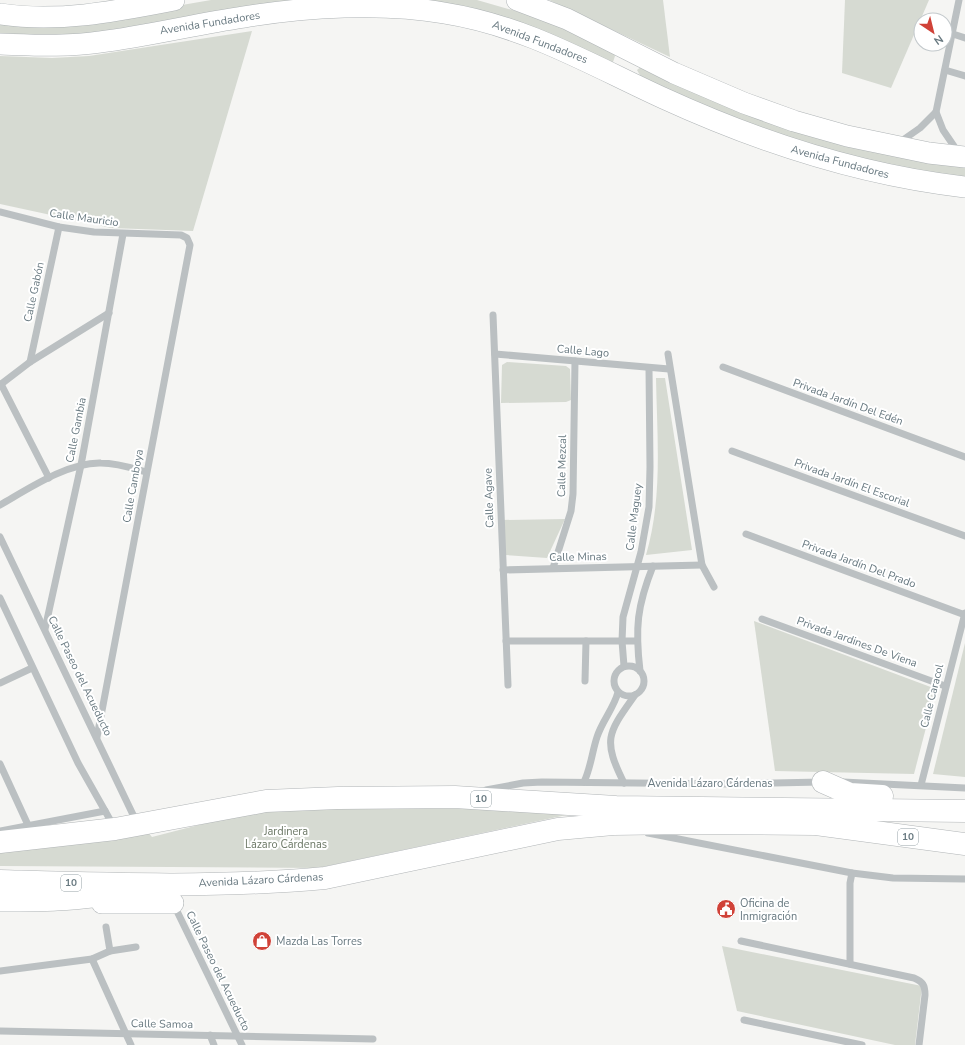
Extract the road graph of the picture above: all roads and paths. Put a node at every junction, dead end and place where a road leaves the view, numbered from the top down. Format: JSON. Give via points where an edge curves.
{"nodes":[{"id":1,"x":174,"y":0,"type":"edge"},
{"id":2,"x":517,"y":0,"type":"edge"},
{"id":3,"x":959,"y":0,"type":"edge"},
{"id":4,"x":0,"y":14,"type":"edge"},
{"id":5,"x":953,"y":34,"type":"joint"},
{"id":6,"x":965,"y":38,"type":"edge"},
{"id":7,"x":0,"y":44,"type":"edge"},
{"id":8,"x":633,"y":52,"type":"junction"},
{"id":9,"x":949,"y":52,"type":"edge"},
{"id":10,"x":945,"y":70,"type":"junction"},
{"id":11,"x":965,"y":76,"type":"edge"},
{"id":12,"x":622,"y":78,"type":"junction"},
{"id":13,"x":936,"y":112,"type":"junction"},
{"id":14,"x":895,"y":146,"type":"junction"},
{"id":15,"x":964,"y":157,"type":"edge"},
{"id":16,"x":965,"y":187,"type":"edge"},
{"id":17,"x":0,"y":212,"type":"edge"},
{"id":18,"x":59,"y":227,"type":"junction"},
{"id":19,"x":123,"y":234,"type":"junction"},
{"id":20,"x":189,"y":240,"type":"joint"},
{"id":21,"x":109,"y":313,"type":"junction"},
{"id":22,"x":493,"y":316,"type":"dead end"},
{"id":23,"x":495,"y":354,"type":"junction"},
{"id":24,"x":668,"y":354,"type":"dead end"},
{"id":25,"x":575,"y":361,"type":"junction"},
{"id":26,"x":30,"y":362,"type":"junction"},
{"id":27,"x":723,"y":367,"type":"dead end"},
{"id":28,"x":649,"y":368,"type":"junction"},
{"id":29,"x":669,"y":369,"type":"junction"},
{"id":30,"x":1,"y":384,"type":"edge"},
{"id":31,"x":732,"y":450,"type":"dead end"},
{"id":32,"x":965,"y":457,"type":"edge"},
{"id":33,"x":81,"y":465,"type":"junction"},
{"id":34,"x":146,"y":472,"type":"junction"},
{"id":35,"x":49,"y":478,"type":"junction"},
{"id":36,"x":0,"y":505,"type":"edge"},
{"id":37,"x":746,"y":534,"type":"dead end"},
{"id":38,"x":965,"y":536,"type":"edge"},
{"id":39,"x":0,"y":537,"type":"edge"},
{"id":40,"x":702,"y":565,"type":"junction"},
{"id":41,"x":637,"y":566,"type":"junction"},
{"id":42,"x":653,"y":566,"type":"junction"},
{"id":43,"x":553,"y":568,"type":"junction"},
{"id":44,"x":503,"y":570,"type":"junction"},
{"id":45,"x":714,"y":587,"type":"dead end"},
{"id":46,"x":0,"y":598,"type":"edge"},
{"id":47,"x":965,"y":614,"type":"edge"},
{"id":48,"x":762,"y":619,"type":"dead end"},
{"id":49,"x":45,"y":629,"type":"junction"},
{"id":50,"x":622,"y":641,"type":"junction"},
{"id":51,"x":506,"y":642,"type":"junction"},
{"id":52,"x":586,"y":642,"type":"junction"},
{"id":53,"x":637,"y":642,"type":"junction"},
{"id":54,"x":624,"y":666,"type":"junction"},
{"id":55,"x":32,"y":668,"type":"junction"},
{"id":56,"x":640,"y":671,"type":"junction"},
{"id":57,"x":585,"y":681,"type":"dead end"},
{"id":58,"x":0,"y":683,"type":"edge"},
{"id":59,"x":508,"y":685,"type":"dead end"},
{"id":60,"x":945,"y":686,"type":"junction"},
{"id":61,"x":618,"y":692,"type":"junction"},
{"id":62,"x":635,"y":695,"type":"junction"},
{"id":63,"x":97,"y":737,"type":"junction"},
{"id":64,"x":597,"y":737,"type":"junction"},
{"id":65,"x":609,"y":740,"type":"junction"},
{"id":66,"x":0,"y":764,"type":"edge"},
{"id":67,"x":584,"y":782,"type":"junction"},
{"id":68,"x":823,"y":782,"type":"junction"},
{"id":69,"x":624,"y":783,"type":"junction"},
{"id":70,"x":921,"y":785,"type":"junction"},
{"id":71,"x":965,"y":788,"type":"edge"},
{"id":72,"x":455,"y":797,"type":"junction"},
{"id":73,"x":965,"y":799,"type":"edge"},
{"id":74,"x":793,"y":809,"type":"junction"},
{"id":75,"x":965,"y":811,"type":"edge"},
{"id":76,"x":110,"y":820,"type":"junction"},
{"id":77,"x":614,"y":824,"type":"junction"},
{"id":78,"x":138,"y":825,"type":"junction"},
{"id":79,"x":965,"y":826,"type":"edge"},
{"id":80,"x":0,"y":831,"type":"edge"},
{"id":81,"x":35,"y":831,"type":"junction"},
{"id":82,"x":0,"y":842,"type":"edge"},
{"id":83,"x":965,"y":844,"type":"edge"},
{"id":84,"x":852,"y":873,"type":"junction"},
{"id":85,"x":965,"y":879,"type":"edge"},
{"id":86,"x":0,"y":882,"type":"edge"},
{"id":87,"x":142,"y":885,"type":"junction"},
{"id":88,"x":169,"y":894,"type":"junction"},
{"id":89,"x":0,"y":900,"type":"edge"},
{"id":90,"x":47,"y":901,"type":"junction"},
{"id":91,"x":106,"y":927,"type":"dead end"},
{"id":92,"x":741,"y":941,"type":"dead end"},
{"id":93,"x":136,"y":947,"type":"dead end"},
{"id":94,"x":110,"y":951,"type":"junction"},
{"id":95,"x":92,"y":959,"type":"junction"},
{"id":96,"x":850,"y":964,"type":"junction"},
{"id":97,"x":0,"y":971,"type":"edge"},
{"id":98,"x":744,"y":1020,"type":"dead end"},
{"id":99,"x":0,"y":1031,"type":"edge"},
{"id":100,"x":126,"y":1034,"type":"junction"},
{"id":101,"x":210,"y":1035,"type":"junction"},
{"id":102,"x":238,"y":1036,"type":"junction"},
{"id":103,"x":324,"y":1038,"type":"junction"},
{"id":104,"x":373,"y":1039,"type":"dead end"},
{"id":105,"x":131,"y":1045,"type":"edge"},
{"id":106,"x":214,"y":1045,"type":"edge"},
{"id":107,"x":242,"y":1045,"type":"edge"},
{"id":108,"x":327,"y":1045,"type":"edge"},
{"id":109,"x":862,"y":1045,"type":"edge"},
{"id":110,"x":919,"y":1045,"type":"edge"}],
"edges":[{"from":1,"to":4,"type":"main road","via":[[98,14],[51,17]]},
{"from":2,"to":8,"type":"main road","via":[[567,19]]},
{"from":3,"to":5,"type":"street"},
{"from":5,"to":6,"type":"street"},
{"from":7,"to":12,"type":"main road","name":"Avenida Fundadores","via":[[52,46],[100,43],[245,17],[311,9],[379,8],[442,12],[500,24],[557,47]]},
{"from":8,"to":12,"type":"main road"},
{"from":8,"to":14,"type":"main road","via":[[723,94],[794,121]]},
{"from":9,"to":10,"type":"street"},
{"from":10,"to":11,"type":"street"},
{"from":10,"to":13,"type":"street"},
{"from":12,"to":16,"type":"main road","name":"Avenida Fundadores","via":[[730,127],[786,148],[919,182]]},
{"from":13,"to":14,"type":"street","via":[[920,128]]},
{"from":13,"to":15,"type":"street","via":[[943,130],[955,149]]},
{"from":14,"to":15,"type":"main road"},
{"from":17,"to":18,"type":"street","name":"Calle Mauricio"},
{"from":18,"to":19,"type":"street","name":"Calle Mauricio"},
{"from":18,"to":26,"type":"street","name":"Calle Gabón"},
{"from":19,"to":20,"type":"street","name":"Calle Mauricio","via":[[181,235]]},
{"from":19,"to":21,"type":"street","name":"Calle Gambia"},
{"from":20,"to":34,"type":"street","name":"Calle Camboya","via":[[190,250]]},
{"from":21,"to":26,"type":"street"},
{"from":21,"to":33,"type":"street","name":"Calle Gambia"},
{"from":22,"to":23,"type":"street","name":"Calle Agave"},
{"from":23,"to":25,"type":"street","name":"Calle Lago"},
{"from":23,"to":44,"type":"street","name":"Calle Agave"},
{"from":24,"to":29,"type":"street"},
{"from":25,"to":28,"type":"street","name":"Calle Lago"},
{"from":25,"to":43,"type":"street","name":"Calle Mezcal","via":[[572,511]]},
{"from":26,"to":30,"type":"street"},
{"from":27,"to":32,"type":"street","name":"Privada Jardín Del Edén"},
{"from":28,"to":29,"type":"street","name":"Calle Lago"},
{"from":28,"to":41,"type":"street","name":"Calle Maguey","via":[[648,507]]},
{"from":29,"to":40,"type":"street"},
{"from":30,"to":35,"type":"street"},
{"from":31,"to":38,"type":"street","name":"Privada Jardín El Escorial"},
{"from":33,"to":34,"type":"street","via":[[106,463]]},
{"from":33,"to":35,"type":"street"},
{"from":33,"to":49,"type":"street","name":"Calle Gambia"},
{"from":34,"to":63,"type":"street","name":"Calle Camboya"},
{"from":35,"to":36,"type":"street"},
{"from":37,"to":47,"type":"street","name":"Privada Jardín Del Prado"},
{"from":39,"to":49,"type":"street","name":"Calle Paseo del Acueducto"},
{"from":40,"to":42,"type":"street","name":"Calle Minas"},
{"from":40,"to":45,"type":"street"},
{"from":41,"to":42,"type":"street","name":"Calle Minas"},
{"from":41,"to":43,"type":"street","name":"Calle Minas"},
{"from":41,"to":50,"type":"street","name":"Calle Maguey","via":[[623,616]]},
{"from":42,"to":53,"type":"street","via":[[642,592]]},
{"from":43,"to":44,"type":"street","name":"Calle Minas"},
{"from":44,"to":51,"type":"street","name":"Calle Agave"},
{"from":46,"to":55,"type":"street"},
{"from":47,"to":60,"type":"street","name":"Calle Caracol"},
{"from":48,"to":60,"type":"street","name":"Privada Jardines De Viena"},
{"from":49,"to":63,"type":"street","name":"Calle Paseo del Acueducto"},
{"from":50,"to":52,"type":"street"},
{"from":50,"to":53,"type":"street"},
{"from":50,"to":54,"type":"street","name":"Calle Maguey"},
{"from":51,"to":52,"type":"street"},
{"from":51,"to":59,"type":"street","name":"Calle Agave"},
{"from":52,"to":57,"type":"street"},
{"from":53,"to":56,"type":"street"},
{"from":54,"to":56,"type":"street","via":[[633,666]]},
{"from":54,"to":61,"type":"street","via":[[614,678],[614,686]]},
{"from":55,"to":58,"type":"street"},
{"from":55,"to":76,"type":"street","via":[[78,763]]},
{"from":56,"to":62,"type":"street","via":[[644,680],[642,688]]},
{"from":60,"to":70,"type":"street","name":"Calle Caracol"},
{"from":61,"to":62,"type":"street","via":[[626,696]]},
{"from":61,"to":64,"type":"street","via":[[616,702],[607,714]]},
{"from":62,"to":65,"type":"street","via":[[617,722]]},
{"from":63,"to":78,"type":"street","name":"Calle Paseo del Acueducto"},
{"from":64,"to":65,"type":"street"},
{"from":64,"to":67,"type":"street"},
{"from":65,"to":69,"type":"street","via":[[613,762]]},
{"from":66,"to":81,"type":"street"},
{"from":67,"to":69,"type":"street","name":"Avenida Lázaro Cárdenas"},
{"from":67,"to":72,"type":"street","name":"Avenida Lázaro Cárdenas","via":[[523,783]]},
{"from":68,"to":69,"type":"street","name":"Avenida Lázaro Cárdenas"},
{"from":68,"to":70,"type":"street","name":"Avenida Lázaro Cárdenas"},
{"from":68,"to":73,"type":"highway","via":[[850,794]]},
{"from":70,"to":71,"type":"street","name":"Avenida Lázaro Cárdenas"},
{"from":72,"to":74,"type":"highway","name":"Avenida Lázaro Cárdenas","number":"10","via":[[616,807]]},
{"from":72,"to":78,"type":"highway","name":"Avenida Lázaro Cárdenas","number":"10","via":[[266,801]]},
{"from":74,"to":75,"type":"highway","name":"Avenida Lázaro Cárdenas","number":"10"},
{"from":74,"to":79,"type":"highway","via":[[839,818]]},
{"from":76,"to":78,"type":"highway","name":"Avenida Lázaro Cárdenas","number":"10"},
{"from":76,"to":81,"type":"highway","name":"Avenida Lázaro Cárdenas","number":"10"},
{"from":77,"to":83,"type":"highway","name":"Avenida Lázaro Cárdenas","number":"10","via":[[816,824]]},
{"from":77,"to":84,"type":"street","name":"Avenida Lázaro Cárdenas"},
{"from":77,"to":88,"type":"highway","name":"Avenida Lázaro Cárdenas","number":"10","via":[[558,828],[325,878]]},
{"from":80,"to":81,"type":"street"},
{"from":81,"to":82,"type":"highway","name":"Avenida Lázaro Cárdenas","number":"10"},
{"from":84,"to":85,"type":"street","name":"Avenida Lázaro Cárdenas","via":[[893,878]]},
{"from":84,"to":96,"type":"street"},
{"from":86,"to":87,"type":"highway","name":"Avenida Lázaro Cárdenas","number":"10"},
{"from":87,"to":88,"type":"highway","name":"Avenida Lázaro Cárdenas","number":"10"},
{"from":87,"to":90,"type":"main road","via":[[118,893]]},
{"from":88,"to":90,"type":"main road","via":[[135,904]]},
{"from":88,"to":102,"type":"street","name":"Calle Paseo del Acueducto"},
{"from":89,"to":90,"type":"main road"},
{"from":91,"to":94,"type":"street"},
{"from":92,"to":96,"type":"street"},
{"from":93,"to":94,"type":"street"},
{"from":94,"to":95,"type":"street"},
{"from":95,"to":97,"type":"street"},
{"from":95,"to":100,"type":"street"},
{"from":96,"to":110,"type":"street","via":[[922,982],[925,995]]},
{"from":98,"to":109,"type":"street"},
{"from":99,"to":100,"type":"street","name":"Calle Samoa"},
{"from":100,"to":101,"type":"street","name":"Calle Samoa"},
{"from":100,"to":105,"type":"street"},
{"from":101,"to":102,"type":"street","name":"Calle Samoa"},
{"from":101,"to":106,"type":"street"},
{"from":102,"to":103,"type":"street","name":"Calle Samoa"},
{"from":102,"to":107,"type":"street","name":"Calle Paseo del Acueducto"},
{"from":103,"to":104,"type":"street","name":"Calle Samoa"},
{"from":103,"to":108,"type":"street"}]}
